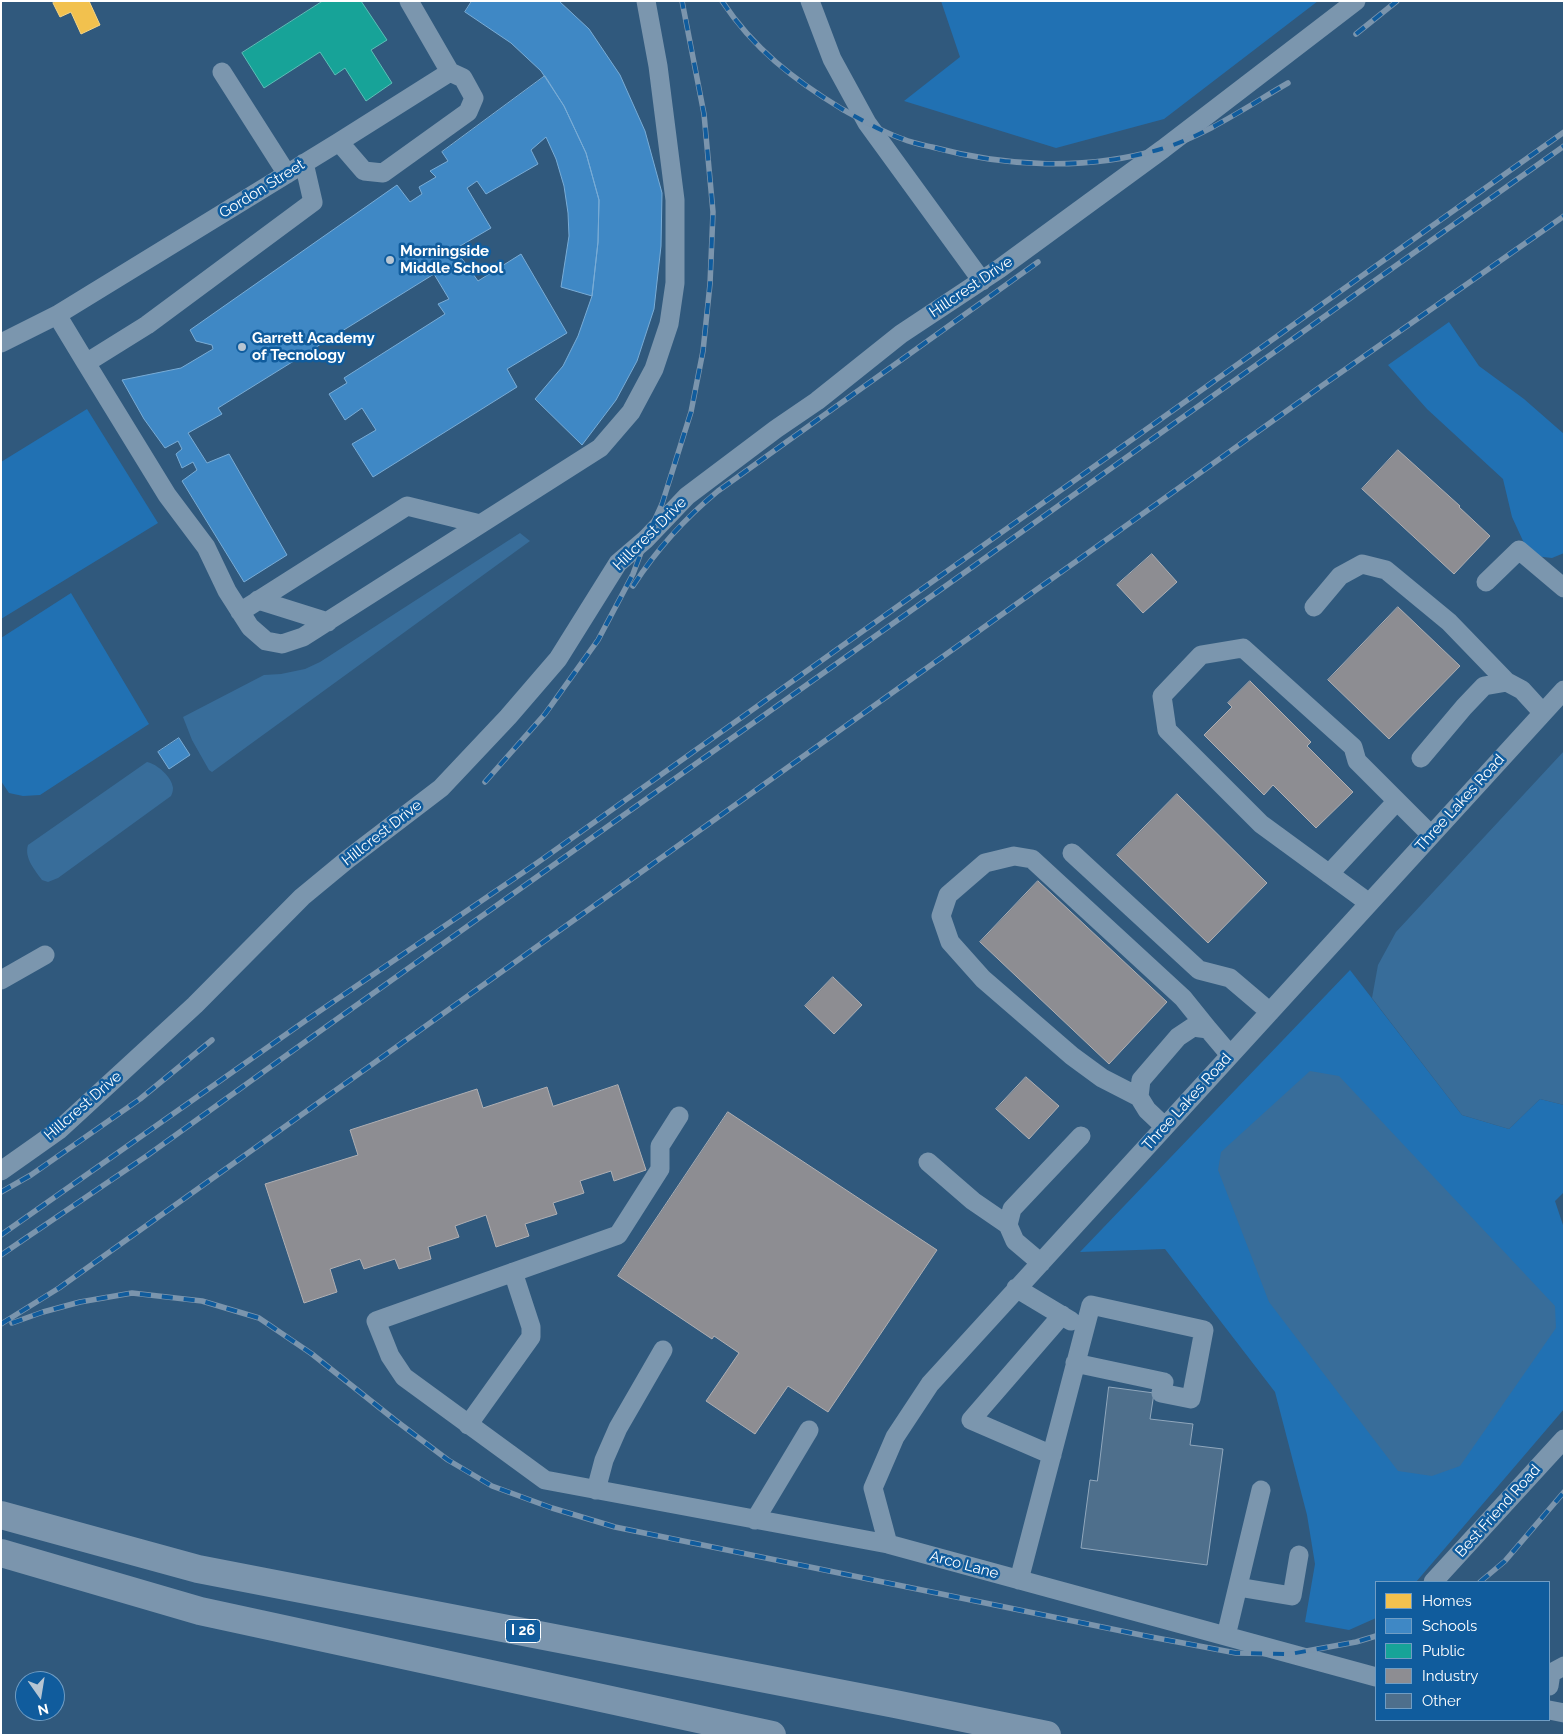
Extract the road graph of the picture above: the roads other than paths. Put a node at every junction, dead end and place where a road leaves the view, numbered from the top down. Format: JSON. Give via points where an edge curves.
{"nodes":[{"id":1,"x":410,"y":1,"type":"edge"},
{"id":2,"x":646,"y":1,"type":"edge"},
{"id":3,"x":810,"y":1,"type":"edge"},
{"id":4,"x":1356,"y":1,"type":"edge"},
{"id":5,"x":222,"y":72,"type":"dead end"},
{"id":6,"x":450,"y":72,"type":"junction"},
{"id":7,"x":339,"y":142,"type":"junction"},
{"id":8,"x":304,"y":163,"type":"junction"},
{"id":9,"x":287,"y":174,"type":"junction"},
{"id":10,"x":982,"y":281,"type":"junction"},
{"id":11,"x":57,"y":315,"type":"junction"},
{"id":12,"x":1,"y":343,"type":"edge"},
{"id":13,"x":86,"y":363,"type":"junction"},
{"id":14,"x":480,"y":524,"type":"junction"},
{"id":15,"x":1486,"y":582,"type":"dead end"},
{"id":16,"x":1564,"y":588,"type":"edge"},
{"id":17,"x":258,"y":600,"type":"junction"},
{"id":18,"x":1314,"y":608,"type":"dead end"},
{"id":19,"x":240,"y":612,"type":"junction"},
{"id":20,"x":328,"y":622,"type":"junction"},
{"id":21,"x":1507,"y":682,"type":"junction"},
{"id":22,"x":1564,"y":690,"type":"edge"},
{"id":23,"x":1543,"y":713,"type":"junction"},
{"id":24,"x":1420,"y":758,"type":"dead end"},
{"id":25,"x":1396,"y":801,"type":"junction"},
{"id":26,"x":1431,"y":835,"type":"junction"},
{"id":27,"x":1072,"y":853,"type":"dead end"},
{"id":28,"x":1329,"y":874,"type":"junction"},
{"id":29,"x":1369,"y":903,"type":"junction"},
{"id":30,"x":45,"y":955,"type":"dead end"},
{"id":31,"x":1,"y":980,"type":"edge"},
{"id":32,"x":1270,"y":1012,"type":"junction"},
{"id":33,"x":1208,"y":1029,"type":"junction"},
{"id":34,"x":1230,"y":1055,"type":"junction"},
{"id":35,"x":1139,"y":1097,"type":"junction"},
{"id":36,"x":678,"y":1116,"type":"dead end"},
{"id":37,"x":1165,"y":1127,"type":"junction"},
{"id":38,"x":1081,"y":1136,"type":"dead end"},
{"id":39,"x":928,"y":1162,"type":"dead end"},
{"id":40,"x":1,"y":1171,"type":"edge"},
{"id":41,"x":1008,"y":1225,"type":"junction"},
{"id":42,"x":1041,"y":1263,"type":"junction"},
{"id":43,"x":513,"y":1272,"type":"junction"},
{"id":44,"x":1016,"y":1288,"type":"junction"},
{"id":45,"x":1062,"y":1316,"type":"junction"},
{"id":46,"x":1085,"y":1329,"type":"junction"},
{"id":47,"x":663,"y":1350,"type":"dead end"},
{"id":48,"x":1075,"y":1363,"type":"junction"},
{"id":49,"x":468,"y":1425,"type":"junction"},
{"id":50,"x":809,"y":1430,"type":"dead end"},
{"id":51,"x":1564,"y":1439,"type":"edge"},
{"id":52,"x":1052,"y":1455,"type":"junction"},
{"id":53,"x":596,"y":1490,"type":"junction"},
{"id":54,"x":1261,"y":1490,"type":"dead end"},
{"id":55,"x":1,"y":1515,"type":"edge"},
{"id":56,"x":755,"y":1520,"type":"junction"},
{"id":57,"x":888,"y":1544,"type":"junction"},
{"id":58,"x":1,"y":1554,"type":"edge"},
{"id":59,"x":1299,"y":1555,"type":"dead end"},
{"id":60,"x":1020,"y":1580,"type":"junction"},
{"id":61,"x":1434,"y":1581,"type":"edge"},
{"id":62,"x":1238,"y":1587,"type":"junction"},
{"id":63,"x":1226,"y":1636,"type":"junction"},
{"id":64,"x":1564,"y":1666,"type":"edge"},
{"id":65,"x":1375,"y":1677,"type":"edge"},
{"id":66,"x":1550,"y":1680,"type":"edge"},
{"id":67,"x":1550,"y":1710,"type":"edge"},
{"id":68,"x":1564,"y":1713,"type":"edge"},
{"id":69,"x":772,"y":1735,"type":"edge"},
{"id":70,"x":1048,"y":1735,"type":"edge"}],
"edges":[{"from":1,"to":6,"type":"street"},
{"from":2,"to":14,"type":"street","via":[[658,66],[675,200],[675,284],[669,324],[654,368],[631,412],[600,448]]},
{"from":3,"to":10,"type":"street","via":[[832,58],[867,123]]},
{"from":4,"to":10,"type":"street","name":"Hillcrest Drive","via":[[1163,149]]},
{"from":5,"to":9,"type":"street"},
{"from":6,"to":7,"type":"street","name":"Gordon Street"},
{"from":6,"to":7,"type":"street","via":[[463,78],[474,98],[468,112],[383,173],[364,171]]},
{"from":7,"to":8,"type":"street","name":"Gordon Street"},
{"from":8,"to":9,"type":"street","name":"Gordon Street"},
{"from":8,"to":13,"type":"street","via":[[313,202],[146,325]]},
{"from":9,"to":11,"type":"street","name":"Gordon Street"},
{"from":10,"to":40,"type":"street","name":"Hillcrest Drive","via":[[901,334],[817,401],[687,496],[618,563],[558,659],[441,788],[302,897],[195,1005],[59,1130]]},
{"from":11,"to":12,"type":"street","name":"Gordon Street"},
{"from":11,"to":13,"type":"street"},
{"from":13,"to":19,"type":"street","via":[[167,495],[206,547]]},
{"from":14,"to":17,"type":"street","via":[[407,506]]},
{"from":14,"to":20,"type":"street"},
{"from":15,"to":16,"type":"street","via":[[1518,550]]},
{"from":17,"to":19,"type":"street"},
{"from":17,"to":20,"type":"street"},
{"from":18,"to":21,"type":"street","via":[[1340,576],[1362,564],[1386,570],[1449,622]]},
{"from":19,"to":20,"type":"street","via":[[250,627],[266,641],[282,644],[303,637]]},
{"from":21,"to":23,"type":"street","via":[[1522,690]]},
{"from":21,"to":24,"type":"street","via":[[1484,686]]},
{"from":22,"to":23,"type":"street","name":"Three Lakes Road"},
{"from":23,"to":26,"type":"street","name":"Three Lakes Road"},
{"from":25,"to":26,"type":"street"},
{"from":25,"to":28,"type":"street"},
{"from":25,"to":28,"type":"street","via":[[1357,761],[1353,747],[1243,648],[1201,655],[1162,696],[1167,730],[1260,824]]},
{"from":26,"to":29,"type":"street","name":"Three Lakes Road"},
{"from":27,"to":32,"type":"street","via":[[1199,970],[1230,978]]},
{"from":28,"to":29,"type":"street"},
{"from":29,"to":32,"type":"street","name":"Three Lakes Road"},
{"from":30,"to":31,"type":"street"},
{"from":32,"to":34,"type":"street","name":"Three Lakes Road"},
{"from":33,"to":34,"type":"street"},
{"from":33,"to":35,"type":"street","via":[[1193,1027],[1178,1037],[1141,1080]]},
{"from":33,"to":35,"type":"street","via":[[1183,998],[1142,958],[1032,859],[1014,856],[985,863],[948,895],[941,916],[950,942],[983,979],[1072,1056],[1102,1078]]},
{"from":34,"to":37,"type":"street","name":"Three Lakes Road"},
{"from":35,"to":37,"type":"street"},
{"from":36,"to":43,"type":"street","via":[[660,1146],[660,1168],[618,1235]]},
{"from":37,"to":42,"type":"street","name":"Three Lakes Road"},
{"from":38,"to":41,"type":"street","via":[[1012,1209]]},
{"from":39,"to":41,"type":"street","via":[[973,1201]]},
{"from":41,"to":42,"type":"street","via":[[1015,1241]]},
{"from":42,"to":44,"type":"street","name":"Three Lakes Road"},
{"from":43,"to":49,"type":"street","via":[[531,1327],[531,1337]]},
{"from":43,"to":49,"type":"street","via":[[376,1321],[390,1356],[404,1377]]},
{"from":44,"to":45,"type":"street"},
{"from":44,"to":57,"type":"street","name":"Three Lakes Road","via":[[930,1384],[895,1437],[873,1488]]},
{"from":45,"to":46,"type":"street"},
{"from":45,"to":52,"type":"street","via":[[972,1420]]},
{"from":46,"to":48,"type":"street"},
{"from":46,"to":48,"type":"street","via":[[1091,1305],[1204,1330],[1190,1399],[1161,1393],[1164,1382]]},
{"from":47,"to":53,"type":"street","via":[[618,1428]]},
{"from":48,"to":52,"type":"street"},
{"from":49,"to":53,"type":"street","name":"Arco Lane","via":[[545,1480]]},
{"from":50,"to":56,"type":"street"},
{"from":51,"to":61,"type":"street","name":"Best Friend Road"},
{"from":52,"to":60,"type":"street"},
{"from":53,"to":56,"type":"street","name":"Arco Lane"},
{"from":54,"to":62,"type":"street"},
{"from":55,"to":70,"type":"highway","number":"I 26","via":[[198,1569]]},
{"from":56,"to":57,"type":"street","name":"Arco Lane"},
{"from":57,"to":60,"type":"street","name":"Arco Lane"},
{"from":58,"to":69,"type":"highway","via":[[200,1611]]},
{"from":59,"to":62,"type":"street","via":[[1292,1596]]},
{"from":60,"to":63,"type":"street","name":"Arco Lane"},
{"from":62,"to":63,"type":"street"},
{"from":63,"to":65,"type":"street","name":"Arco Lane"},
{"from":64,"to":66,"type":"street","via":[[1551,1673]]},
{"from":67,"to":68,"type":"street"}]}
